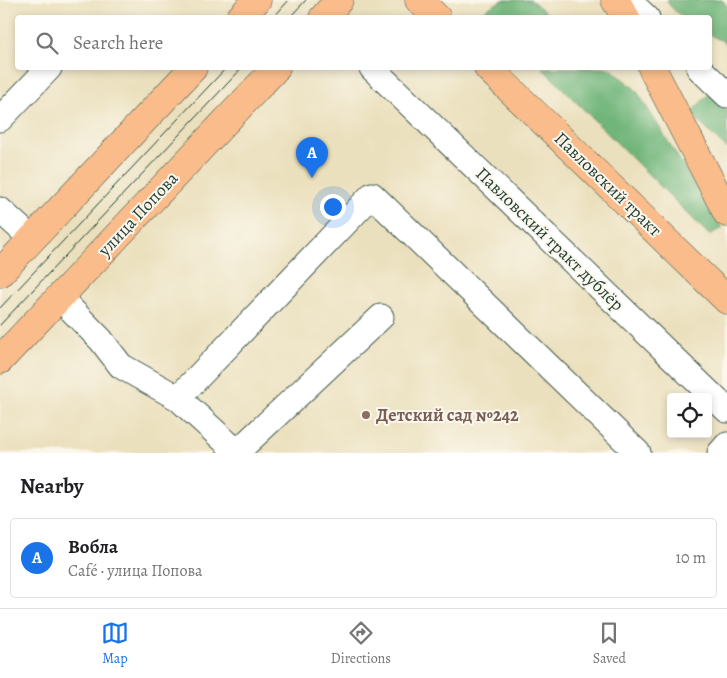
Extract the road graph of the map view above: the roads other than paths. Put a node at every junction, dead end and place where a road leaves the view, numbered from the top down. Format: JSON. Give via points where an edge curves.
{"nodes":[{"id":1,"x":257,"y":0,"type":"edge"},
{"id":2,"x":339,"y":0,"type":"edge"},
{"id":3,"x":419,"y":0,"type":"edge"},
{"id":4,"x":616,"y":0,"type":"edge"},
{"id":5,"x":628,"y":0,"type":"edge"},
{"id":6,"x":243,"y":15,"type":"edge"},
{"id":7,"x":326,"y":15,"type":"edge"},
{"id":8,"x":434,"y":15,"type":"edge"},
{"id":9,"x":624,"y":15,"type":"edge"},
{"id":10,"x":644,"y":15,"type":"edge"},
{"id":11,"x":47,"y":70,"type":"edge"},
{"id":12,"x":191,"y":70,"type":"edge"},
{"id":13,"x":274,"y":70,"type":"edge"},
{"id":14,"x":374,"y":70,"type":"edge"},
{"id":15,"x":490,"y":70,"type":"edge"},
{"id":16,"x":653,"y":70,"type":"edge"},
{"id":17,"x":701,"y":70,"type":"edge"},
{"id":18,"x":727,"y":95,"type":"edge"},
{"id":19,"x":0,"y":119,"type":"edge"},
{"id":20,"x":0,"y":210,"type":"edge"},
{"id":21,"x":727,"y":213,"type":"edge"},
{"id":22,"x":32,"y":239,"type":"junction"},
{"id":23,"x":0,"y":273,"type":"edge"},
{"id":24,"x":59,"y":297,"type":"junction"},
{"id":25,"x":727,"y":300,"type":"edge"},
{"id":26,"x":381,"y":317,"type":"dead end"},
{"id":27,"x":0,"y":360,"type":"edge"},
{"id":28,"x":178,"y":398,"type":"junction"},
{"id":29,"x":727,"y":410,"type":"edge"},
{"id":30,"x":727,"y":445,"type":"edge"},
{"id":31,"x":237,"y":452,"type":"edge"},
{"id":32,"x":638,"y":453,"type":"edge"},
{"id":33,"x":720,"y":453,"type":"edge"}],
"edges":[{"from":1,"to":6,"type":"main road"},
{"from":2,"to":7,"type":"main road"},
{"from":3,"to":8,"type":"main road"},
{"from":4,"to":9,"type":"main road"},
{"from":5,"to":10,"type":"street"},
{"from":11,"to":19,"type":"street"},
{"from":12,"to":22,"type":"main road"},
{"from":13,"to":24,"type":"main road","name":"улица Попова"},
{"from":14,"to":29,"type":"street","name":"Павловский тракт дублёр"},
{"from":15,"to":25,"type":"main road","name":"Павловский тракт"},
{"from":16,"to":21,"type":"main road"},
{"from":17,"to":18,"type":"street"},
{"from":20,"to":22,"type":"street"},
{"from":22,"to":23,"type":"main road"},
{"from":24,"to":27,"type":"main road","name":"улица Попова"},
{"from":24,"to":28,"type":"street","via":[[101,340],[121,366]]},
{"from":26,"to":31,"type":"street"},
{"from":28,"to":31,"type":"street"},
{"from":28,"to":32,"type":"street","via":[[372,194]]},
{"from":30,"to":33,"type":"street"}]}
